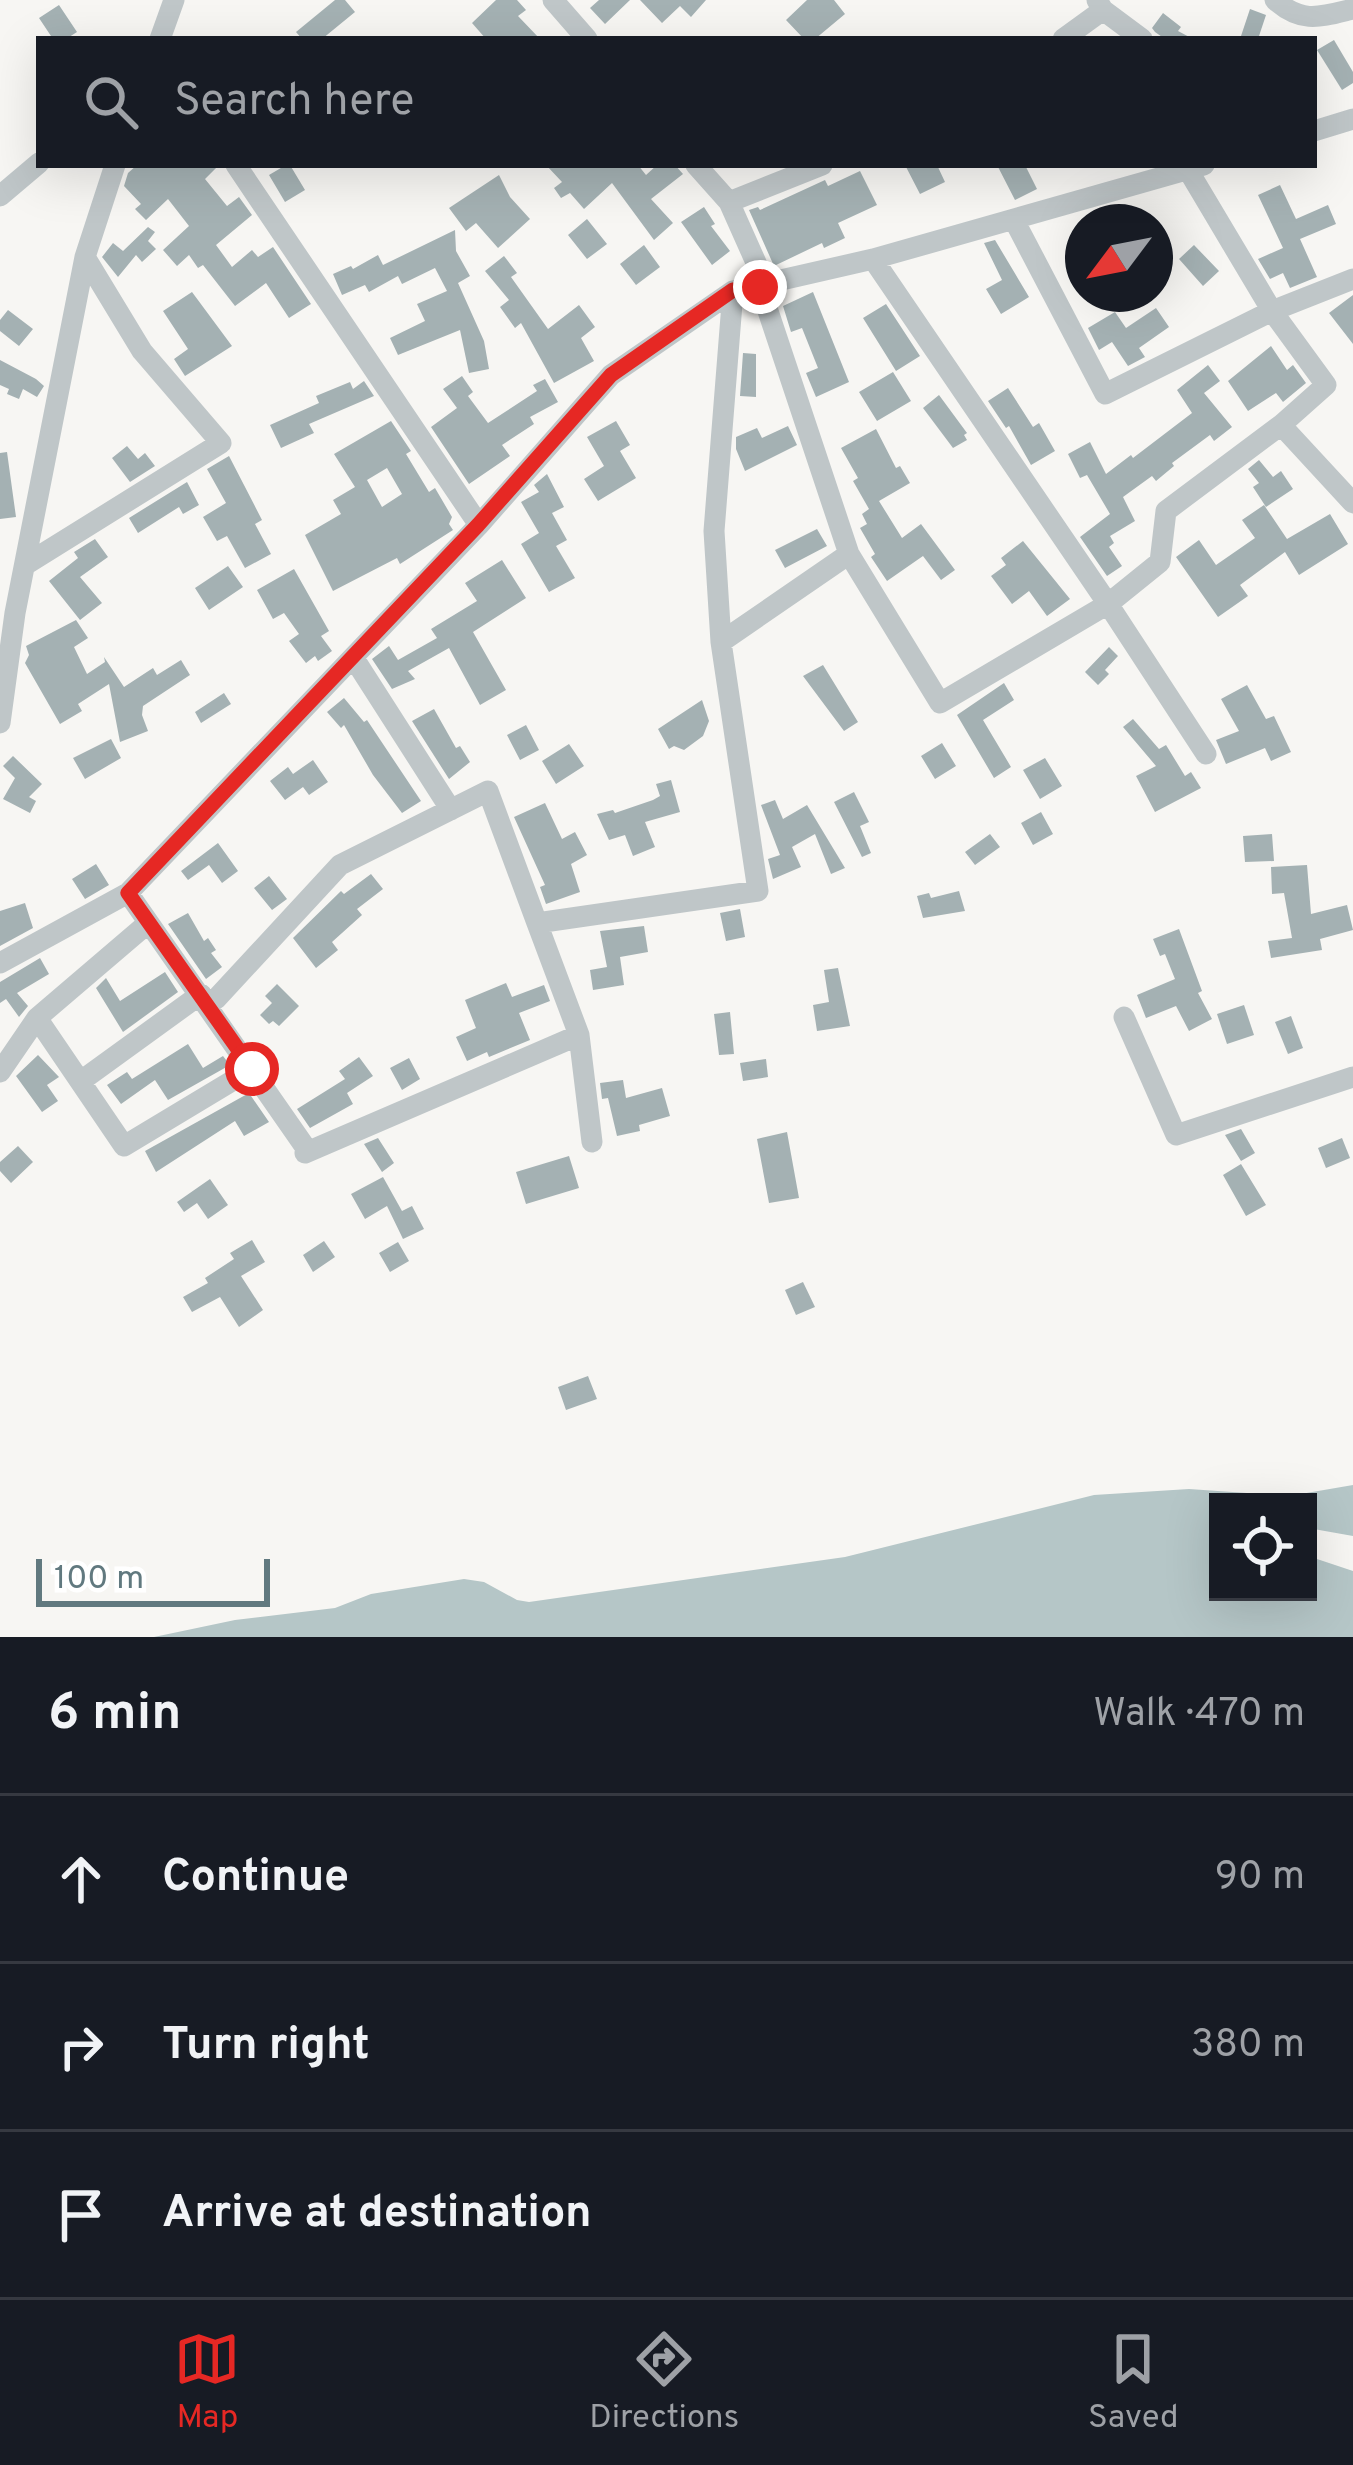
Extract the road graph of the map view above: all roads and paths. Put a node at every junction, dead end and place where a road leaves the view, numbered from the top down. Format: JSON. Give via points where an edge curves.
{"nodes":[{"id":1,"x":174,"y":0,"type":"edge"},
{"id":2,"x":553,"y":0,"type":"edge"},
{"id":3,"x":1275,"y":0,"type":"edge"},
{"id":4,"x":1100,"y":5,"type":"edge"},
{"id":5,"x":1353,"y":9,"type":"edge"},
{"id":6,"x":161,"y":36,"type":"edge"},
{"id":7,"x":584,"y":36,"type":"edge"},
{"id":8,"x":1066,"y":36,"type":"edge"},
{"id":9,"x":1138,"y":36,"type":"edge"},
{"id":10,"x":1353,"y":119,"type":"edge"},
{"id":11,"x":1317,"y":130,"type":"edge"},
{"id":12,"x":36,"y":166,"type":"edge"},
{"id":13,"x":114,"y":168,"type":"edge"},
{"id":14,"x":238,"y":168,"type":"edge"},
{"id":15,"x":699,"y":168,"type":"edge"},
{"id":16,"x":814,"y":168,"type":"edge"},
{"id":17,"x":1196,"y":168,"type":"edge"},
{"id":18,"x":0,"y":196,"type":"edge"},
{"id":19,"x":729,"y":202,"type":"junction"},
{"id":20,"x":1014,"y":220,"type":"junction"},
{"id":21,"x":85,"y":257,"type":"junction"},
{"id":22,"x":873,"y":259,"type":"junction"},
{"id":23,"x":1353,"y":280,"type":"edge"},
{"id":24,"x":763,"y":286,"type":"junction"},
{"id":25,"x":733,"y":290,"type":"junction"},
{"id":26,"x":1272,"y":310,"type":"junction"},
{"id":27,"x":1281,"y":425,"type":"junction"},
{"id":28,"x":1353,"y":503,"type":"edge"},
{"id":29,"x":478,"y":525,"type":"junction"},
{"id":30,"x":849,"y":554,"type":"junction"},
{"id":31,"x":25,"y":565,"type":"junction"},
{"id":32,"x":1108,"y":604,"type":"junction"},
{"id":33,"x":721,"y":642,"type":"junction"},
{"id":34,"x":352,"y":657,"type":"junction"},
{"id":35,"x":0,"y":723,"type":"edge"},
{"id":36,"x":1206,"y":754,"type":"dead end"},
{"id":37,"x":451,"y":810,"type":"junction"},
{"id":38,"x":128,"y":893,"type":"junction"},
{"id":39,"x":537,"y":923,"type":"junction"},
{"id":40,"x":147,"y":924,"type":"junction"},
{"id":41,"x":0,"y":963,"type":"edge"},
{"id":42,"x":208,"y":996,"type":"junction"},
{"id":43,"x":1124,"y":1017,"type":"dead end"},
{"id":44,"x":37,"y":1018,"type":"junction"},
{"id":45,"x":578,"y":1034,"type":"junction"},
{"id":46,"x":252,"y":1069,"type":"junction"},
{"id":47,"x":0,"y":1072,"type":"edge"},
{"id":48,"x":1353,"y":1077,"type":"edge"},
{"id":49,"x":81,"y":1081,"type":"junction"},
{"id":50,"x":592,"y":1142,"type":"dead end"}],
"edges":[{"from":1,"to":6,"type":"street"},
{"from":2,"to":7,"type":"street"},
{"from":3,"to":5,"type":"street","via":[[1312,20]]},
{"from":4,"to":8,"type":"street"},
{"from":4,"to":9,"type":"street"},
{"from":10,"to":11,"type":"street"},
{"from":12,"to":18,"type":"street"},
{"from":13,"to":21,"type":"street"},
{"from":14,"to":29,"type":"street"},
{"from":15,"to":19,"type":"street"},
{"from":16,"to":19,"type":"street"},
{"from":17,"to":20,"type":"street"},
{"from":17,"to":26,"type":"street"},
{"from":19,"to":24,"type":"street"},
{"from":20,"to":22,"type":"street"},
{"from":20,"to":26,"type":"street","via":[[1105,394]]},
{"from":21,"to":31,"type":"street"},
{"from":21,"to":31,"type":"street","via":[[142,351],[220,443]]},
{"from":22,"to":24,"type":"street"},
{"from":22,"to":32,"type":"street"},
{"from":23,"to":26,"type":"street"},
{"from":24,"to":25,"type":"street"},
{"from":24,"to":30,"type":"street"},
{"from":25,"to":29,"type":"street","via":[[611,375]]},
{"from":25,"to":33,"type":"street","via":[[714,531]]},
{"from":26,"to":27,"type":"street","via":[[1326,385]]},
{"from":27,"to":28,"type":"street"},
{"from":27,"to":32,"type":"street","via":[[1166,511],[1160,562]]},
{"from":29,"to":34,"type":"street"},
{"from":30,"to":32,"type":"street","via":[[940,704]]},
{"from":30,"to":33,"type":"street"},
{"from":31,"to":35,"type":"street"},
{"from":32,"to":36,"type":"street"},
{"from":33,"to":39,"type":"street","via":[[758,891]]},
{"from":34,"to":37,"type":"street"},
{"from":34,"to":38,"type":"street"},
{"from":37,"to":39,"type":"street","via":[[488,791]]},
{"from":37,"to":42,"type":"street","via":[[340,866]]},
{"from":38,"to":40,"type":"street"},
{"from":38,"to":41,"type":"street"},
{"from":39,"to":45,"type":"street"},
{"from":40,"to":42,"type":"street"},
{"from":40,"to":44,"type":"street"},
{"from":42,"to":46,"type":"street"},
{"from":42,"to":49,"type":"street"},
{"from":43,"to":48,"type":"street","via":[[1176,1135]]},
{"from":44,"to":47,"type":"street"},
{"from":44,"to":49,"type":"street"},
{"from":45,"to":46,"type":"street","via":[[304,1149]]},
{"from":45,"to":50,"type":"street"},
{"from":46,"to":49,"type":"street","via":[[124,1145]]}]}
